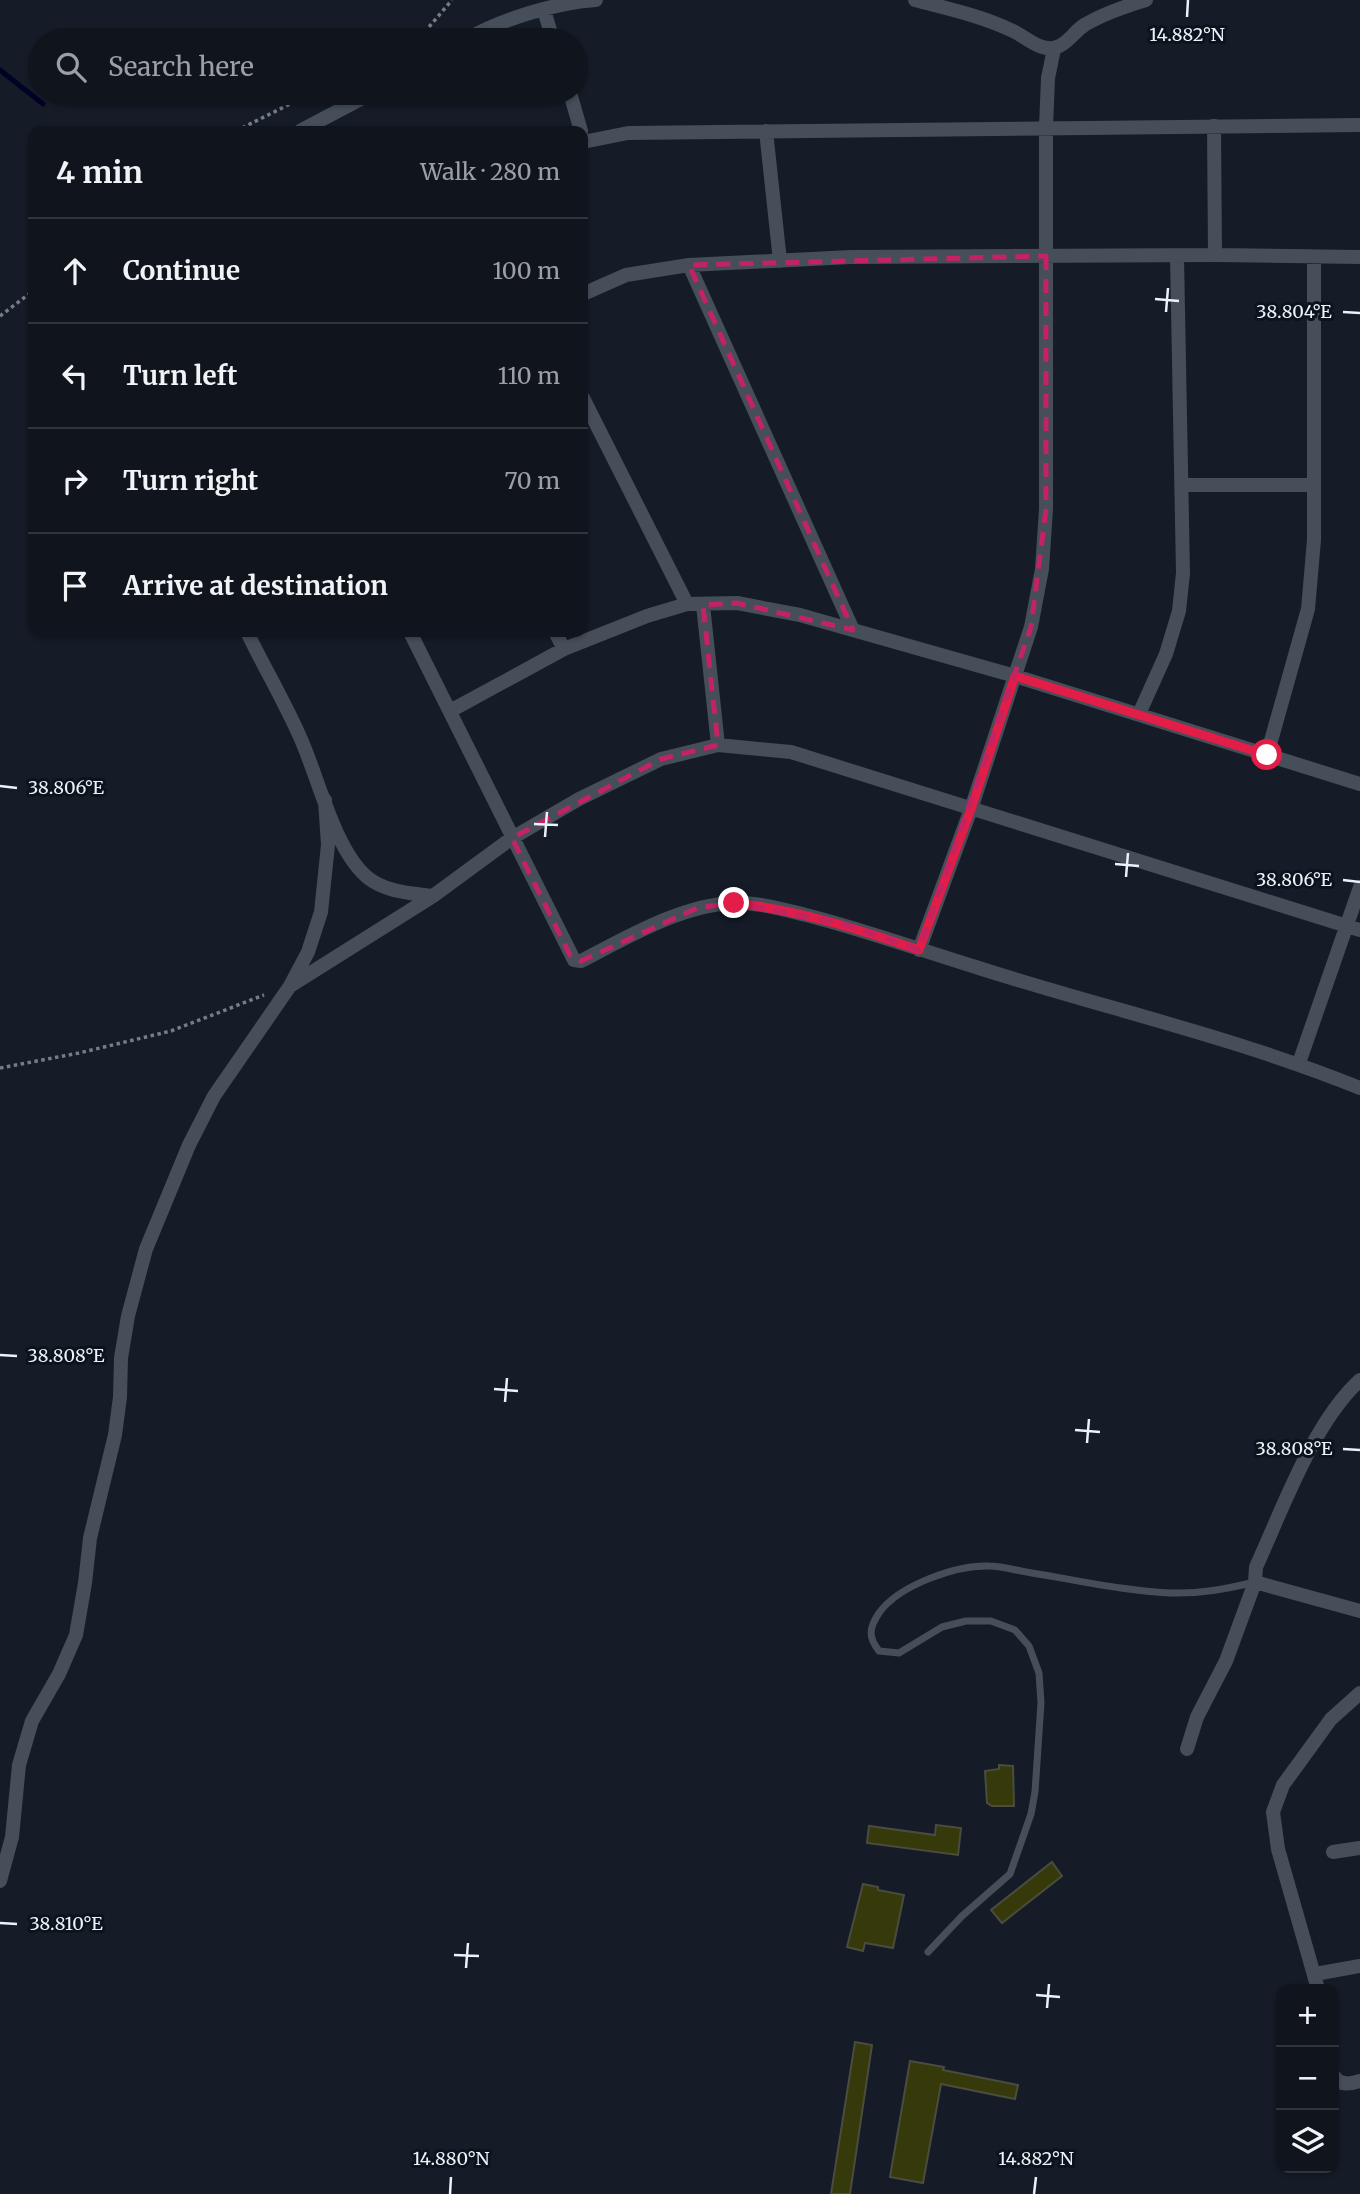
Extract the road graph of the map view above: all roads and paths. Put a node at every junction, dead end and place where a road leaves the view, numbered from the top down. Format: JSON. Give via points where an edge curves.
{"nodes":[{"id":1,"x":452,"y":0,"type":"edge"},
{"id":2,"x":596,"y":0,"type":"edge"},
{"id":3,"x":915,"y":0,"type":"edge"},
{"id":4,"x":1146,"y":0,"type":"edge"},
{"id":5,"x":544,"y":10,"type":"junction"},
{"id":6,"x":428,"y":28,"type":"edge"},
{"id":7,"x":491,"y":28,"type":"edge"},
{"id":8,"x":550,"y":28,"type":"edge"},
{"id":9,"x":1054,"y":49,"type":"junction"},
{"id":10,"x":288,"y":105,"type":"edge"},
{"id":11,"x":349,"y":105,"type":"edge"},
{"id":12,"x":574,"y":105,"type":"edge"},
{"id":13,"x":1360,"y":125,"type":"edge"},
{"id":14,"x":246,"y":126,"type":"edge"},
{"id":15,"x":309,"y":126,"type":"edge"},
{"id":16,"x":580,"y":126,"type":"edge"},
{"id":17,"x":1214,"y":126,"type":"junction"},
{"id":18,"x":1046,"y":127,"type":"junction"},
{"id":19,"x":765,"y":131,"type":"junction"},
{"id":20,"x":588,"y":136,"type":"edge"},
{"id":21,"x":1215,"y":255,"type":"junction"},
{"id":22,"x":1046,"y":256,"type":"junction"},
{"id":23,"x":1177,"y":257,"type":"junction"},
{"id":24,"x":1314,"y":257,"type":"junction"},
{"id":25,"x":1360,"y":257,"type":"edge"},
{"id":26,"x":780,"y":261,"type":"junction"},
{"id":27,"x":689,"y":265,"type":"junction"},
{"id":28,"x":588,"y":292,"type":"edge"},
{"id":29,"x":28,"y":295,"type":"edge"},
{"id":30,"x":0,"y":316,"type":"edge"},
{"id":31,"x":588,"y":408,"type":"edge"},
{"id":32,"x":1182,"y":485,"type":"junction"},
{"id":33,"x":1313,"y":485,"type":"junction"},
{"id":34,"x":687,"y":604,"type":"junction"},
{"id":35,"x":703,"y":605,"type":"junction"},
{"id":36,"x":853,"y":629,"type":"junction"},
{"id":37,"x":250,"y":637,"type":"edge"},
{"id":38,"x":413,"y":637,"type":"edge"},
{"id":39,"x":558,"y":637,"type":"edge"},
{"id":40,"x":564,"y":649,"type":"junction"},
{"id":41,"x":1015,"y":676,"type":"junction"},
{"id":42,"x":450,"y":710,"type":"junction"},
{"id":43,"x":1139,"y":714,"type":"junction"},
{"id":44,"x":718,"y":745,"type":"junction"},
{"id":45,"x":1267,"y":755,"type":"junction"},
{"id":46,"x":1360,"y":784,"type":"edge"},
{"id":47,"x":325,"y":800,"type":"junction"},
{"id":48,"x":971,"y":809,"type":"junction"},
{"id":49,"x":512,"y":838,"type":"junction"},
{"id":50,"x":1360,"y":887,"type":"edge"},
{"id":51,"x":433,"y":896,"type":"junction"},
{"id":52,"x":1354,"y":928,"type":"edge"},
{"id":53,"x":919,"y":950,"type":"junction"},
{"id":54,"x":290,"y":986,"type":"junction"},
{"id":55,"x":1299,"y":1063,"type":"junction"},
{"id":56,"x":0,"y":1068,"type":"edge"},
{"id":57,"x":1360,"y":1088,"type":"edge"},
{"id":58,"x":1360,"y":1380,"type":"edge"},
{"id":59,"x":1255,"y":1582,"type":"junction"},
{"id":60,"x":1360,"y":1611,"type":"edge"},
{"id":61,"x":1360,"y":1693,"type":"edge"},
{"id":62,"x":1187,"y":1749,"type":"dead end"},
{"id":63,"x":1360,"y":1848,"type":"edge"},
{"id":64,"x":1333,"y":1852,"type":"dead end"},
{"id":65,"x":0,"y":1881,"type":"edge"},
{"id":66,"x":928,"y":1952,"type":"dead end"},
{"id":67,"x":1360,"y":1966,"type":"edge"},
{"id":68,"x":1315,"y":1974,"type":"junction"},
{"id":69,"x":1317,"y":1984,"type":"edge"},
{"id":70,"x":1339,"y":2080,"type":"edge"},
{"id":71,"x":1360,"y":2081,"type":"edge"}],
"edges":[{"from":1,"to":6,"type":"path"},
{"from":2,"to":5,"type":"street"},
{"from":3,"to":9,"type":"street","via":[[988,19],[1038,47]]},
{"from":4,"to":9,"type":"street","via":[[1084,25]]},
{"from":5,"to":7,"type":"street"},
{"from":5,"to":8,"type":"street"},
{"from":9,"to":18,"type":"street"},
{"from":10,"to":14,"type":"path"},
{"from":11,"to":15,"type":"street"},
{"from":12,"to":16,"type":"street"},
{"from":13,"to":17,"type":"street"},
{"from":17,"to":18,"type":"street"},
{"from":17,"to":21,"type":"street"},
{"from":18,"to":19,"type":"street"},
{"from":18,"to":22,"type":"street"},
{"from":19,"to":20,"type":"street"},
{"from":19,"to":26,"type":"street"},
{"from":21,"to":23,"type":"street"},
{"from":21,"to":24,"type":"street"},
{"from":22,"to":23,"type":"street"},
{"from":22,"to":26,"type":"street"},
{"from":22,"to":41,"type":"street","via":[[1042,569],[1031,627]]},
{"from":23,"to":32,"type":"street"},
{"from":24,"to":25,"type":"street"},
{"from":24,"to":33,"type":"street"},
{"from":26,"to":27,"type":"street"},
{"from":27,"to":28,"type":"street","via":[[626,275]]},
{"from":27,"to":36,"type":"street"},
{"from":29,"to":30,"type":"path"},
{"from":31,"to":34,"type":"street"},
{"from":32,"to":33,"type":"street"},
{"from":32,"to":43,"type":"street","via":[[1179,611]]},
{"from":33,"to":45,"type":"street","via":[[1308,609]]},
{"from":34,"to":35,"type":"street"},
{"from":34,"to":40,"type":"street"},
{"from":35,"to":36,"type":"street","via":[[737,603]]},
{"from":35,"to":44,"type":"street"},
{"from":36,"to":41,"type":"street"},
{"from":37,"to":47,"type":"street","via":[[301,738]]},
{"from":38,"to":42,"type":"street"},
{"from":39,"to":40,"type":"street"},
{"from":40,"to":42,"type":"street"},
{"from":41,"to":43,"type":"street"},
{"from":41,"to":48,"type":"street"},
{"from":42,"to":49,"type":"street"},
{"from":43,"to":45,"type":"street"},
{"from":44,"to":48,"type":"street","via":[[791,752]]},
{"from":44,"to":49,"type":"street","via":[[661,759]]},
{"from":45,"to":46,"type":"street"},
{"from":47,"to":51,"type":"street","via":[[338,835],[367,877],[392,890]]},
{"from":47,"to":54,"type":"street","via":[[328,845],[321,912]]},
{"from":48,"to":52,"type":"street"},
{"from":48,"to":53,"type":"street"},
{"from":49,"to":51,"type":"street"},
{"from":49,"to":53,"type":"street","via":[[574,960],[581,961],[697,908],[734,903],[844,924]]},
{"from":50,"to":52,"type":"street"},
{"from":51,"to":54,"type":"street"},
{"from":52,"to":55,"type":"street"},
{"from":53,"to":55,"type":"street"},
{"from":54,"to":56,"type":"path","via":[[171,1031]]},
{"from":54,"to":65,"type":"street","via":[[215,1096],[189,1145],[146,1249],[128,1316],[115,1436],[90,1538],[76,1635],[32,1721],[19,1765],[12,1837]]},
{"from":55,"to":57,"type":"street"},
{"from":58,"to":59,"type":"street","via":[[1322,1426],[1256,1567]]},
{"from":59,"to":60,"type":"street"},
{"from":59,"to":62,"type":"street"},
{"from":59,"to":66,"type":"lane","via":[[1214,1592],[1168,1593],[988,1566],[944,1573],[909,1588],[881,1609],[871,1626],[871,1641],[879,1651],[899,1653],[942,1627],[990,1621],[1015,1630],[1029,1646],[1039,1673],[1035,1792],[1010,1874]]},
{"from":61,"to":68,"type":"street","via":[[1331,1719],[1283,1785],[1273,1812]]},
{"from":63,"to":64,"type":"street"},
{"from":67,"to":68,"type":"street"},
{"from":68,"to":69,"type":"street"},
{"from":70,"to":71,"type":"street"}]}
